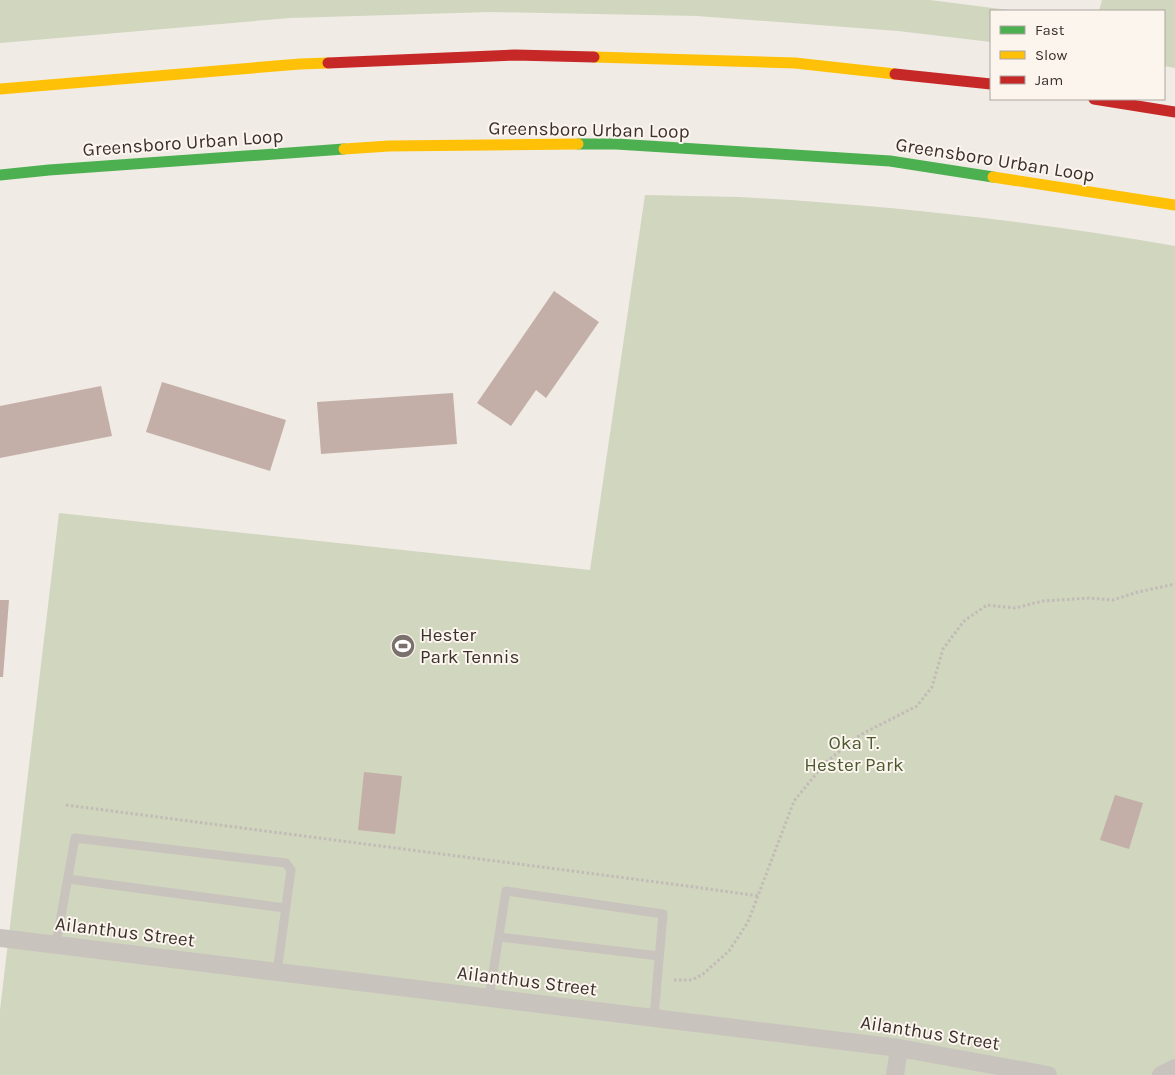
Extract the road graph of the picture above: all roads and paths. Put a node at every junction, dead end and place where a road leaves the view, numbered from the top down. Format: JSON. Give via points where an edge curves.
{"nodes":[{"id":1,"x":990,"y":84,"type":"edge"},
{"id":2,"x":0,"y":89,"type":"edge"},
{"id":3,"x":1100,"y":100,"type":"edge"},
{"id":4,"x":1175,"y":112,"type":"edge"},
{"id":5,"x":0,"y":175,"type":"edge"},
{"id":6,"x":1175,"y":206,"type":"edge"},
{"id":7,"x":1175,"y":584,"type":"edge"},
{"id":8,"x":66,"y":805,"type":"dead end"},
{"id":9,"x":68,"y":879,"type":"junction"},
{"id":10,"x":759,"y":896,"type":"junction"},
{"id":11,"x":286,"y":908,"type":"junction"},
{"id":12,"x":499,"y":937,"type":"junction"},
{"id":13,"x":0,"y":938,"type":"edge"},
{"id":14,"x":56,"y":944,"type":"junction"},
{"id":15,"x":659,"y":956,"type":"junction"},
{"id":16,"x":277,"y":972,"type":"junction"},
{"id":17,"x":674,"y":980,"type":"dead end"},
{"id":18,"x":489,"y":998,"type":"junction"},
{"id":19,"x":654,"y":1018,"type":"junction"},
{"id":20,"x":900,"y":1048,"type":"junction"},
{"id":21,"x":1175,"y":1068,"type":"edge"},
{"id":22,"x":895,"y":1075,"type":"edge"},
{"id":23,"x":1048,"y":1075,"type":"edge"},
{"id":24,"x":1161,"y":1075,"type":"edge"}],
"edges":[{"from":1,"to":2,"type":"highway","via":[[795,63],[515,55],[300,64]]},
{"from":3,"to":4,"type":"highway"},
{"from":5,"to":6,"type":"highway","name":"Greensboro Urban Loop","via":[[390,146],[616,144],[890,161]]},
{"from":7,"to":10,"type":"path","via":[[1113,600],[1043,601],[1015,608],[987,605],[964,621],[943,649],[932,687],[917,706],[860,735],[825,763],[794,800]]},
{"from":8,"to":10,"type":"path"},
{"from":9,"to":11,"type":"lane"},
{"from":9,"to":11,"type":"lane","via":[[75,838],[286,863],[291,870]]},
{"from":9,"to":14,"type":"lane"},
{"from":10,"to":17,"type":"path","via":[[748,922],[729,951],[692,980]]},
{"from":11,"to":16,"type":"lane"},
{"from":12,"to":15,"type":"lane"},
{"from":12,"to":15,"type":"lane","via":[[506,891],[663,914]]},
{"from":12,"to":18,"type":"lane"},
{"from":13,"to":14,"type":"street","name":"Ailanthus Street"},
{"from":14,"to":16,"type":"street","name":"Ailanthus Street"},
{"from":15,"to":19,"type":"lane"},
{"from":16,"to":18,"type":"street","name":"Ailanthus Street"},
{"from":18,"to":19,"type":"street","name":"Ailanthus Street"},
{"from":19,"to":20,"type":"street","name":"Ailanthus Street"},
{"from":20,"to":22,"type":"street"},
{"from":20,"to":23,"type":"street","name":"Ailanthus Street"},
{"from":21,"to":24,"type":"street"}]}
